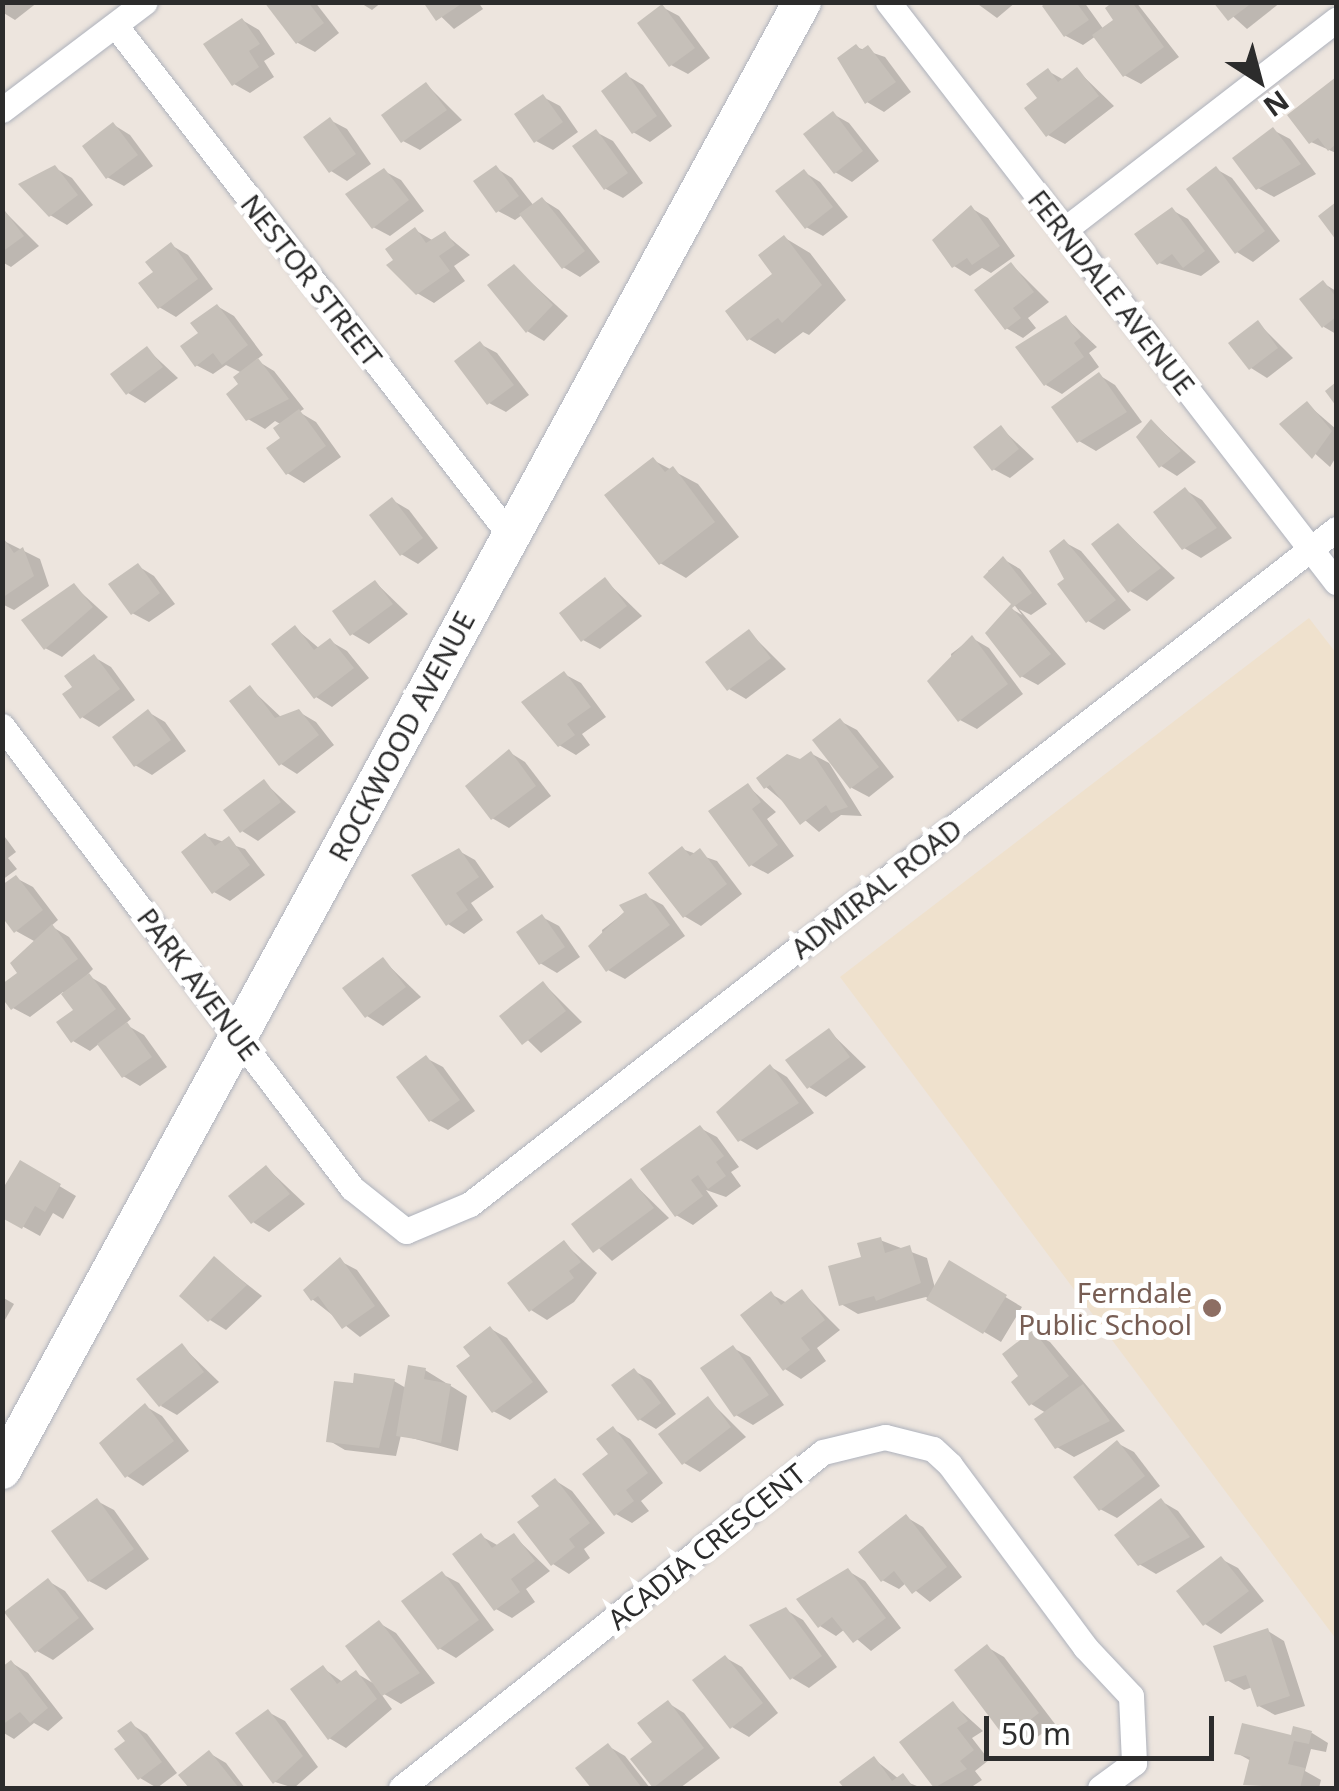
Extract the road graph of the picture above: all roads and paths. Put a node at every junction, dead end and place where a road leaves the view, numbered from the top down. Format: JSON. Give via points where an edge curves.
{"nodes":[{"id":1,"x":145,"y":2,"type":"edge"},
{"id":2,"x":802,"y":2,"type":"edge"},
{"id":3,"x":888,"y":2,"type":"edge"},
{"id":4,"x":1336,"y":20,"type":"edge"},
{"id":5,"x":115,"y":25,"type":"junction"},
{"id":6,"x":2,"y":110,"type":"edge"},
{"id":7,"x":1064,"y":230,"type":"junction"},
{"id":8,"x":1336,"y":529,"type":"edge"},
{"id":9,"x":509,"y":534,"type":"junction"},
{"id":10,"x":1311,"y":548,"type":"junction"},
{"id":11,"x":1336,"y":582,"type":"edge"},
{"id":12,"x":2,"y":726,"type":"edge"},
{"id":13,"x":239,"y":1038,"type":"junction"},
{"id":14,"x":406,"y":1231,"type":"joint"},
{"id":15,"x":2,"y":1470,"type":"edge"},
{"id":16,"x":401,"y":1788,"type":"edge"},
{"id":17,"x":1100,"y":1788,"type":"edge"}],
"edges":[{"from":1,"to":5,"type":"street"},
{"from":2,"to":9,"type":"street","name":"ROCKWOOD AVENUE"},
{"from":3,"to":7,"type":"street","name":"FERNDALE AVENUE"},
{"from":4,"to":7,"type":"street"},
{"from":5,"to":6,"type":"street"},
{"from":5,"to":9,"type":"street","name":"NESTOR STREET"},
{"from":7,"to":10,"type":"street","name":"FERNDALE AVENUE"},
{"from":8,"to":10,"type":"street","name":"ADMIRAL ROAD"},
{"from":9,"to":13,"type":"street","name":"ROCKWOOD AVENUE"},
{"from":10,"to":11,"type":"street","name":"FERNDALE AVENUE"},
{"from":10,"to":14,"type":"street","name":"ADMIRAL ROAD","via":[[470,1204]]},
{"from":12,"to":13,"type":"street","name":"PARK AVENUE"},
{"from":13,"to":14,"type":"street","name":"PARK AVENUE","via":[[352,1188]]},
{"from":13,"to":15,"type":"street","name":"ROCKWOOD AVENUE"},
{"from":16,"to":17,"type":"street","name":"ACADIA CRESCENT","via":[[823,1452],[885,1437],[933,1448],[950,1465],[1085,1647],[1131,1696],[1134,1763]]}]}
